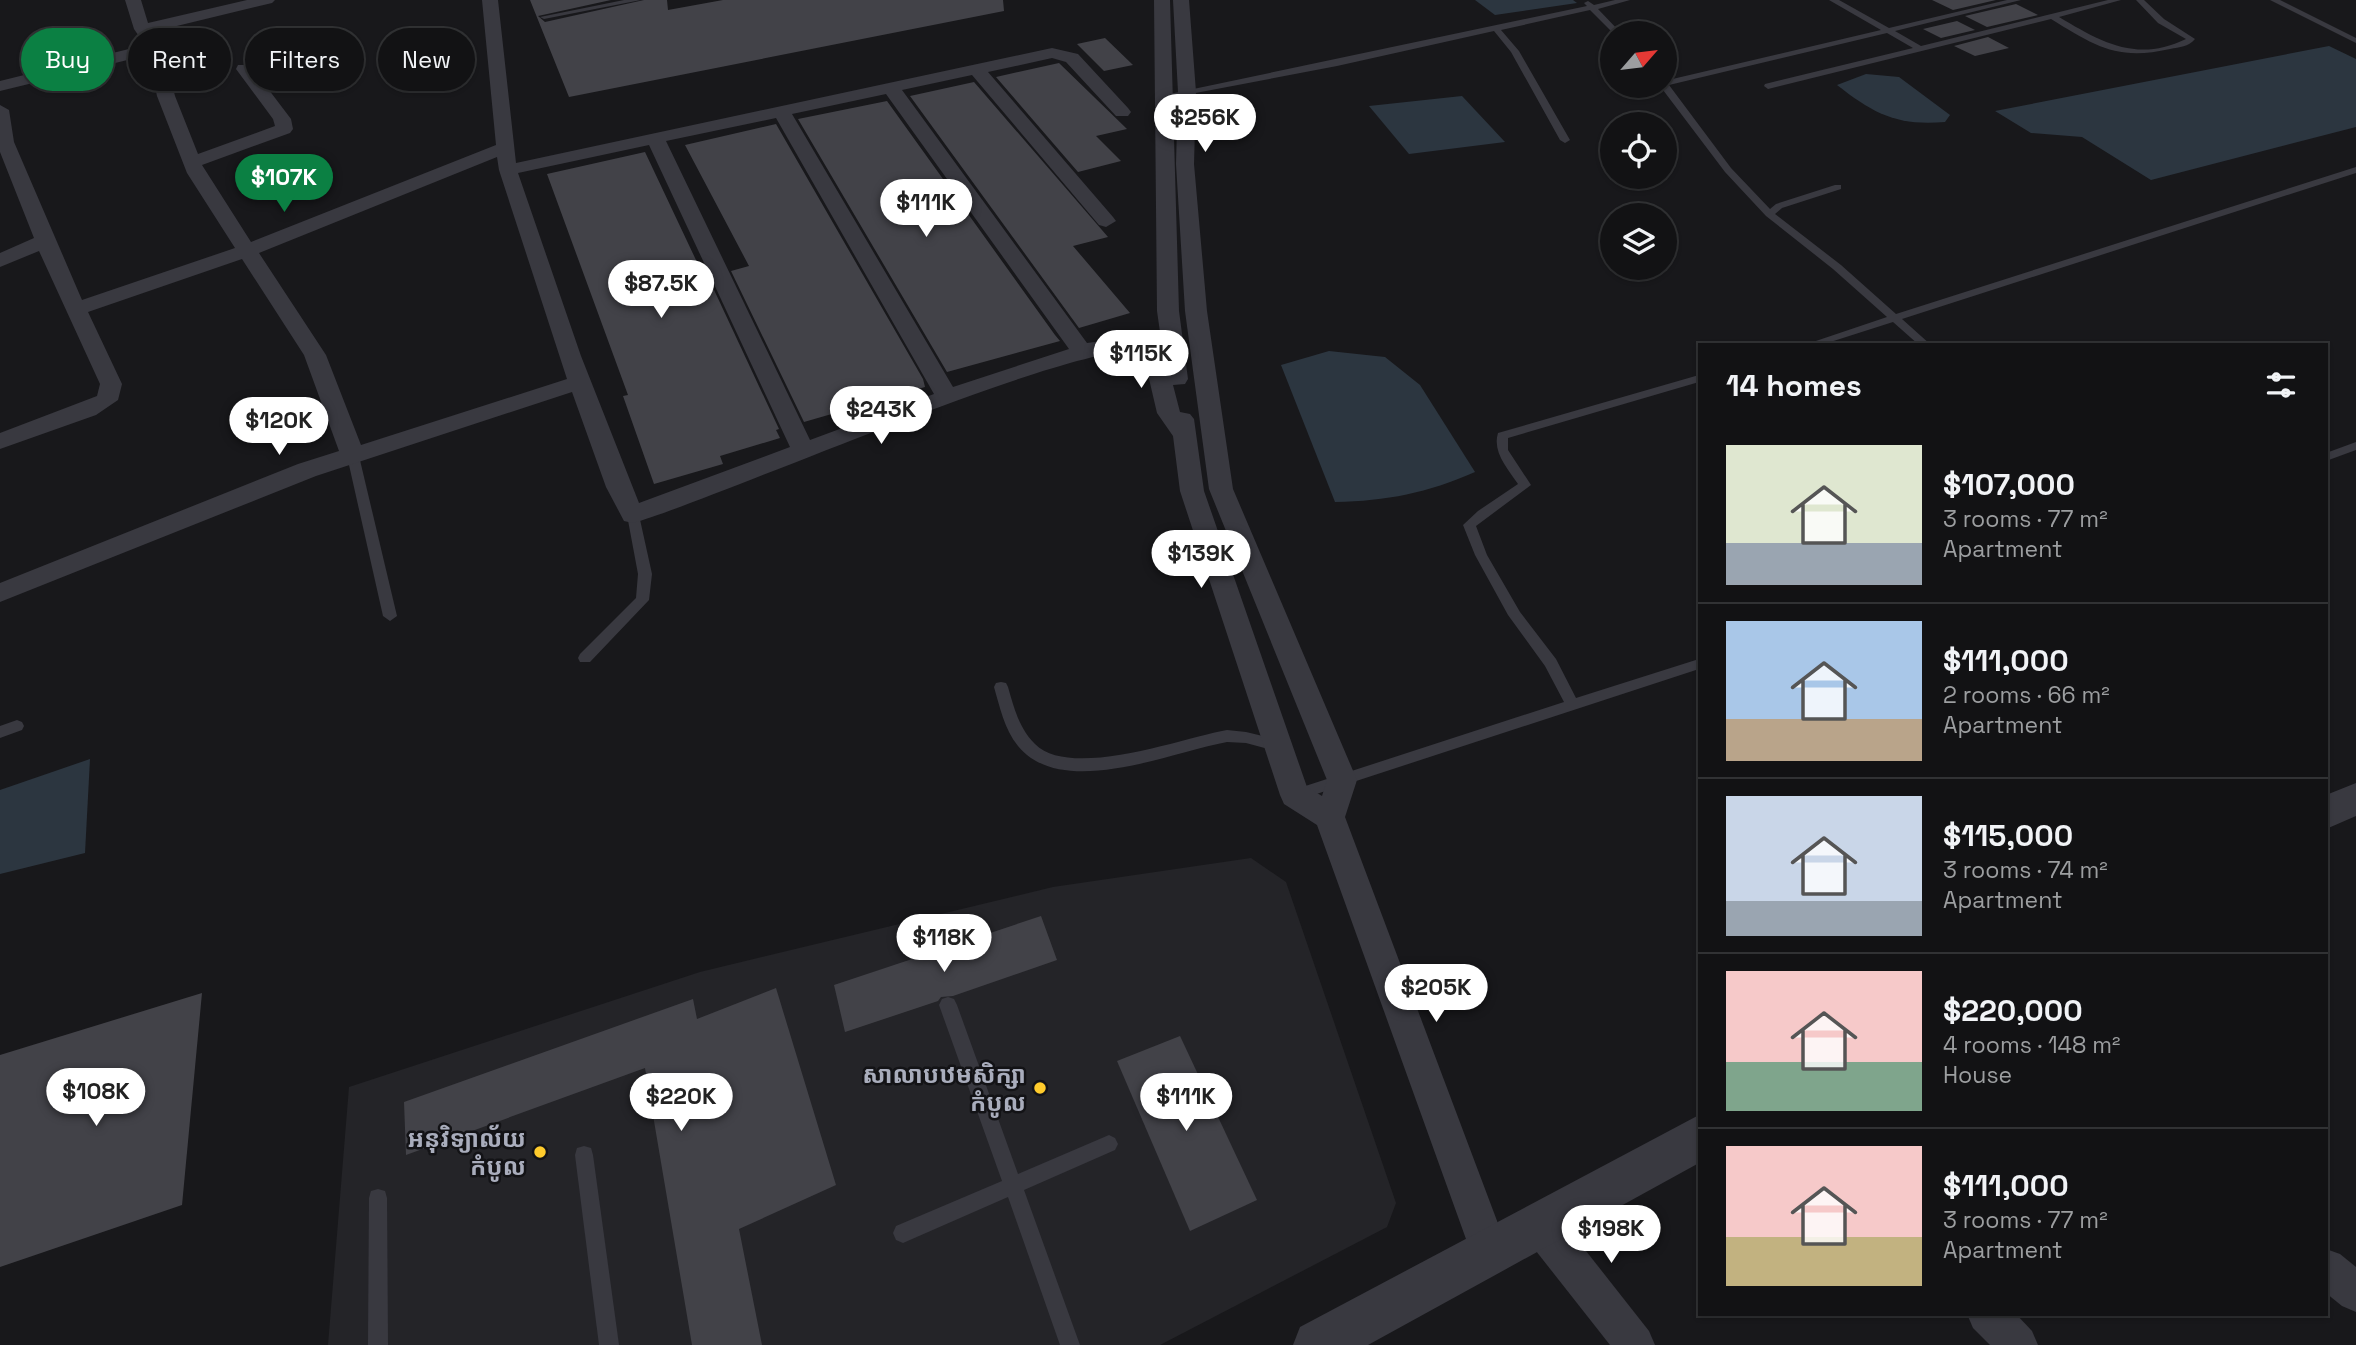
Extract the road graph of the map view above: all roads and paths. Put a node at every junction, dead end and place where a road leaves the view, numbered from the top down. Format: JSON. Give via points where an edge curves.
{"nodes":[{"id":1,"x":133,"y":0,"type":"edge"},
{"id":2,"x":267,"y":0,"type":"edge"},
{"id":3,"x":490,"y":0,"type":"edge"},
{"id":4,"x":637,"y":0,"type":"edge"},
{"id":5,"x":1162,"y":0,"type":"edge"},
{"id":6,"x":1181,"y":0,"type":"edge"},
{"id":7,"x":1585,"y":0,"type":"edge"},
{"id":8,"x":1626,"y":0,"type":"edge"},
{"id":9,"x":1833,"y":0,"type":"edge"},
{"id":10,"x":2017,"y":0,"type":"edge"},
{"id":11,"x":2117,"y":0,"type":"edge"},
{"id":12,"x":2140,"y":0,"type":"edge"},
{"id":13,"x":2274,"y":0,"type":"edge"},
{"id":14,"x":1592,"y":8,"type":"junction"},
{"id":15,"x":2052,"y":16,"type":"junction"},
{"id":16,"x":544,"y":17,"type":"dead end"},
{"id":17,"x":1606,"y":21,"type":"edge"},
{"id":18,"x":142,"y":28,"type":"edge"},
{"id":19,"x":146,"y":28,"type":"edge"},
{"id":20,"x":1495,"y":28,"type":"junction"},
{"id":21,"x":1888,"y":31,"type":"junction"},
{"id":22,"x":2356,"y":41,"type":"edge"},
{"id":23,"x":1920,"y":49,"type":"junction"},
{"id":24,"x":128,"y":55,"type":"edge"},
{"id":25,"x":244,"y":69,"type":"dead end"},
{"id":26,"x":976,"y":69,"type":"junction"},
{"id":27,"x":1677,"y":82,"type":"edge"},
{"id":28,"x":0,"y":86,"type":"edge"},
{"id":29,"x":1768,"y":86,"type":"dead end"},
{"id":30,"x":891,"y":88,"type":"junction"},
{"id":31,"x":165,"y":91,"type":"edge"},
{"id":32,"x":1187,"y":92,"type":"junction"},
{"id":33,"x":1164,"y":96,"type":"junction"},
{"id":34,"x":1674,"y":98,"type":"edge"},
{"id":35,"x":0,"y":110,"type":"edge"},
{"id":36,"x":781,"y":111,"type":"junction"},
{"id":37,"x":1122,"y":112,"type":"dead end"},
{"id":38,"x":655,"y":138,"type":"junction"},
{"id":39,"x":1565,"y":141,"type":"dead end"},
{"id":40,"x":2,"y":143,"type":"edge"},
{"id":41,"x":503,"y":148,"type":"junction"},
{"id":42,"x":191,"y":162,"type":"junction"},
{"id":43,"x":508,"y":170,"type":"junction"},
{"id":44,"x":2356,"y":170,"type":"edge"},
{"id":45,"x":1838,"y":187,"type":"dead end"},
{"id":46,"x":1769,"y":214,"type":"junction"},
{"id":47,"x":1106,"y":221,"type":"dead end"},
{"id":48,"x":44,"y":241,"type":"junction"},
{"id":49,"x":247,"y":251,"type":"junction"},
{"id":50,"x":0,"y":261,"type":"edge"},
{"id":51,"x":75,"y":309,"type":"junction"},
{"id":52,"x":1168,"y":312,"type":"junction"},
{"id":53,"x":1196,"y":312,"type":"junction"},
{"id":54,"x":1896,"y":319,"type":"junction"},
{"id":55,"x":1817,"y":343,"type":"edge"},
{"id":56,"x":1924,"y":343,"type":"edge"},
{"id":57,"x":1082,"y":352,"type":"junction"},
{"id":58,"x":1698,"y":377,"type":"edge"},
{"id":59,"x":580,"y":382,"type":"junction"},
{"id":60,"x":947,"y":397,"type":"junction"},
{"id":61,"x":3,"y":434,"type":"edge"},
{"id":62,"x":1185,"y":437,"type":"junction"},
{"id":63,"x":2356,"y":446,"type":"edge"},
{"id":64,"x":804,"y":452,"type":"junction"},
{"id":65,"x":353,"y":456,"type":"junction"},
{"id":66,"x":2328,"y":456,"type":"edge"},
{"id":67,"x":633,"y":515,"type":"junction"},
{"id":68,"x":0,"y":593,"type":"edge"},
{"id":69,"x":390,"y":616,"type":"dead end"},
{"id":70,"x":585,"y":658,"type":"dead end"},
{"id":71,"x":1698,"y":664,"type":"edge"},
{"id":72,"x":1001,"y":687,"type":"dead end"},
{"id":73,"x":1572,"y":705,"type":"junction"},
{"id":74,"x":17,"y":726,"type":"dead end"},
{"id":75,"x":0,"y":732,"type":"edge"},
{"id":76,"x":1279,"y":746,"type":"junction"},
{"id":77,"x":1342,"y":780,"type":"junction"},
{"id":78,"x":1295,"y":795,"type":"junction"},
{"id":79,"x":2356,"y":798,"type":"edge"},
{"id":80,"x":2328,"y":812,"type":"edge"},
{"id":81,"x":1330,"y":817,"type":"junction"},
{"id":82,"x":948,"y":1005,"type":"dead end"},
{"id":83,"x":1698,"y":1139,"type":"edge"},
{"id":84,"x":1109,"y":1144,"type":"dead end"},
{"id":85,"x":584,"y":1155,"type":"dead end"},
{"id":86,"x":1013,"y":1185,"type":"junction"},
{"id":87,"x":378,"y":1198,"type":"dead end"},
{"id":88,"x":1539,"y":1223,"type":"junction"},
{"id":89,"x":904,"y":1233,"type":"dead end"},
{"id":90,"x":1489,"y":1250,"type":"junction"},
{"id":91,"x":2328,"y":1270,"type":"edge"},
{"id":92,"x":2356,"y":1292,"type":"edge"},
{"id":93,"x":1989,"y":1316,"type":"edge"},
{"id":94,"x":378,"y":1345,"type":"edge"},
{"id":95,"x":609,"y":1345,"type":"edge"},
{"id":96,"x":1070,"y":1345,"type":"edge"},
{"id":97,"x":1318,"y":1345,"type":"edge"},
{"id":98,"x":1636,"y":1345,"type":"edge"},
{"id":99,"x":2018,"y":1345,"type":"edge"}],
"edges":[{"from":1,"to":18,"type":"street"},
{"from":2,"to":19,"type":"street"},
{"from":3,"to":41,"type":"street"},
{"from":4,"to":16,"type":"lane"},
{"from":5,"to":33,"type":"street"},
{"from":6,"to":32,"type":"street"},
{"from":7,"to":14,"type":"lane"},
{"from":8,"to":14,"type":"lane"},
{"from":9,"to":21,"type":"lane"},
{"from":10,"to":21,"type":"lane"},
{"from":11,"to":15,"type":"lane"},
{"from":12,"to":15,"type":"lane","via":[[2161,21],[2191,39],[2187,44],[2124,51]]},
{"from":13,"to":22,"type":"lane"},
{"from":14,"to":17,"type":"lane"},
{"from":14,"to":20,"type":"lane"},
{"from":15,"to":23,"type":"lane"},
{"from":20,"to":32,"type":"lane"},
{"from":20,"to":39,"type":"lane","via":[[1515,51]]},
{"from":21,"to":23,"type":"lane"},
{"from":21,"to":27,"type":"lane"},
{"from":23,"to":29,"type":"lane"},
{"from":24,"to":28,"type":"street"},
{"from":25,"to":42,"type":"street","via":[[282,119],[284,129]]},
{"from":26,"to":30,"type":"street"},
{"from":26,"to":37,"type":"street","via":[[1063,54]]},
{"from":26,"to":47,"type":"street"},
{"from":30,"to":36,"type":"street"},
{"from":30,"to":57,"type":"street"},
{"from":31,"to":42,"type":"street"},
{"from":32,"to":33,"type":"lane"},
{"from":32,"to":53,"type":"street","via":[[1185,164]]},
{"from":33,"to":52,"type":"street"},
{"from":34,"to":46,"type":"lane","via":[[1728,170]]},
{"from":35,"to":40,"type":"street"},
{"from":36,"to":38,"type":"street"},
{"from":36,"to":60,"type":"street"},
{"from":38,"to":43,"type":"street"},
{"from":38,"to":64,"type":"street"},
{"from":40,"to":48,"type":"street"},
{"from":41,"to":43,"type":"street"},
{"from":41,"to":49,"type":"street"},
{"from":42,"to":49,"type":"street"},
{"from":43,"to":59,"type":"street"},
{"from":44,"to":54,"type":"lane"},
{"from":45,"to":46,"type":"lane","via":[[1779,206]]},
{"from":46,"to":54,"type":"lane"},
{"from":48,"to":50,"type":"street"},
{"from":48,"to":51,"type":"street"},
{"from":49,"to":51,"type":"street"},
{"from":49,"to":65,"type":"street","via":[[315,355]]},
{"from":51,"to":61,"type":"street","via":[[111,384],[107,400],[88,410]]},
{"from":52,"to":53,"type":"street"},
{"from":52,"to":62,"type":"street"},
{"from":53,"to":77,"type":"street","via":[[1221,489]]},
{"from":54,"to":55,"type":"lane"},
{"from":54,"to":56,"type":"lane"},
{"from":57,"to":60,"type":"street"},
{"from":57,"to":62,"type":"street","via":[[1121,343],[1153,349],[1169,413]]},
{"from":58,"to":73,"type":"lane","via":[[1502,436],[1502,450],[1525,485],[1512,497],[1485,509],[1469,525],[1515,615],[1551,663]]},
{"from":59,"to":65,"type":"street"},
{"from":59,"to":67,"type":"street","via":[[618,487]]},
{"from":60,"to":64,"type":"street"},
{"from":62,"to":76,"type":"street","via":[[1192,491]]},
{"from":63,"to":66,"type":"lane"},
{"from":64,"to":67,"type":"street"},
{"from":65,"to":68,"type":"street","via":[[307,470]]},
{"from":65,"to":69,"type":"lane"},
{"from":67,"to":70,"type":"lane","via":[[645,574],[642,600]]},
{"from":71,"to":73,"type":"lane"},
{"from":72,"to":76,"type":"lane","via":[[1022,740],[1041,757],[1059,764],[1091,767],[1227,736]]},
{"from":73,"to":77,"type":"lane"},
{"from":74,"to":75,"type":"lane"},
{"from":76,"to":78,"type":"street"},
{"from":77,"to":78,"type":"lane"},
{"from":77,"to":81,"type":"street"},
{"from":78,"to":81,"type":"street"},
{"from":79,"to":80,"type":"street"},
{"from":81,"to":90,"type":"street"},
{"from":82,"to":86,"type":"lane"},
{"from":83,"to":88,"type":"street"},
{"from":84,"to":86,"type":"lane"},
{"from":85,"to":95,"type":"lane"},
{"from":86,"to":89,"type":"lane"},
{"from":86,"to":96,"type":"lane"},
{"from":87,"to":94,"type":"lane"},
{"from":88,"to":90,"type":"street"},
{"from":88,"to":98,"type":"street"},
{"from":90,"to":97,"type":"street"},
{"from":91,"to":92,"type":"street"},
{"from":93,"to":99,"type":"street"}]}
